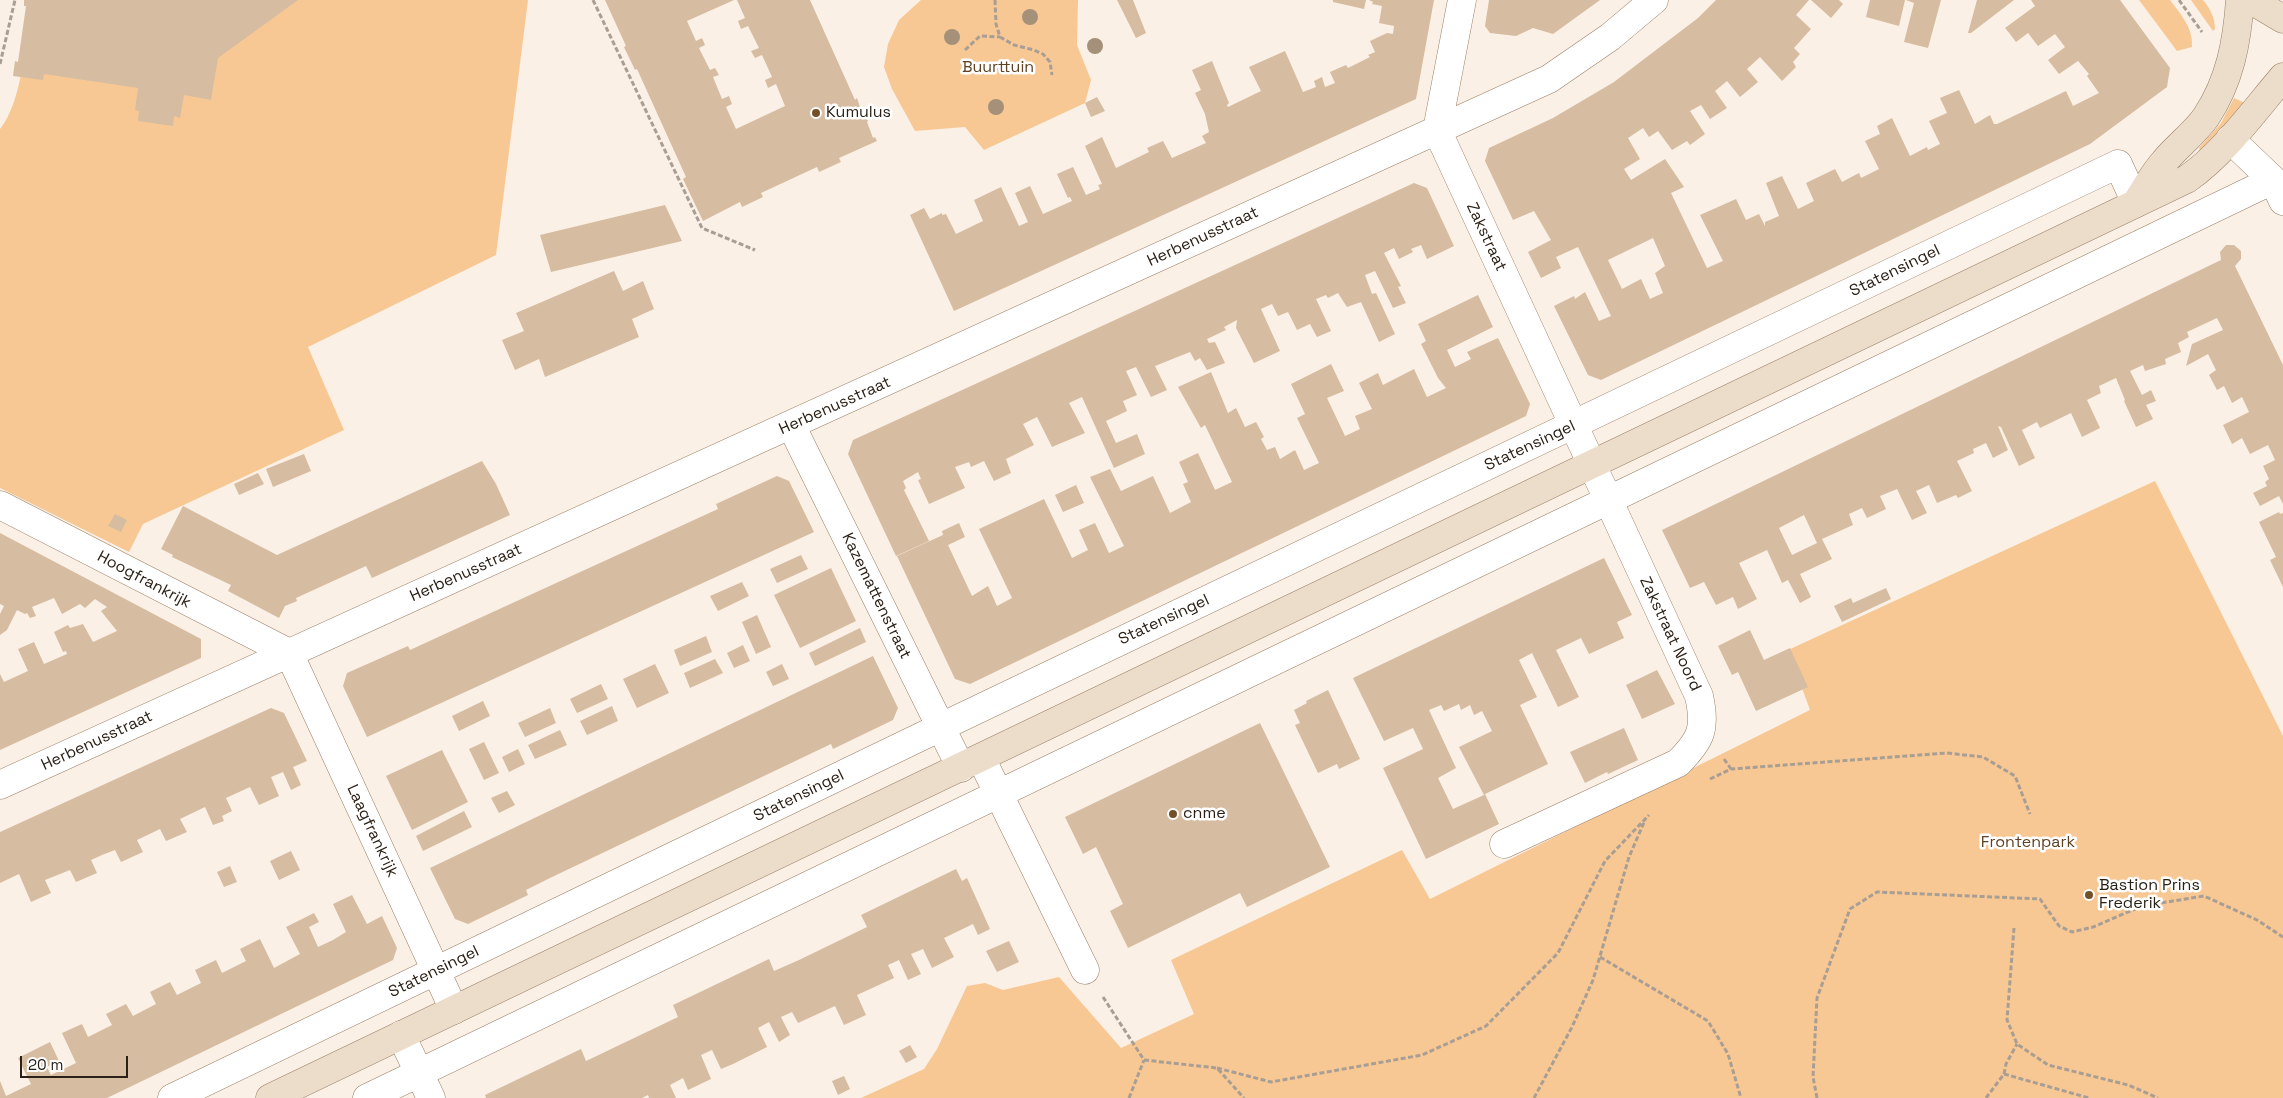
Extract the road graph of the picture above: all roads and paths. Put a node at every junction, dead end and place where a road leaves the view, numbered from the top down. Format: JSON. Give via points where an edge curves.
{"nodes":[{"id":1,"x":16,"y":0,"type":"edge"},
{"id":2,"x":593,"y":0,"type":"edge"},
{"id":3,"x":995,"y":0,"type":"edge"},
{"id":4,"x":1462,"y":0,"type":"edge"},
{"id":5,"x":1654,"y":0,"type":"edge"},
{"id":6,"x":2179,"y":0,"type":"edge"},
{"id":7,"x":2240,"y":0,"type":"edge"},
{"id":8,"x":2251,"y":0,"type":"edge"},
{"id":9,"x":2283,"y":18,"type":"edge"},
{"id":10,"x":1000,"y":37,"type":"junction"},
{"id":11,"x":2208,"y":38,"type":"dead end"},
{"id":12,"x":964,"y":50,"type":"dead end"},
{"id":13,"x":0,"y":64,"type":"edge"},
{"id":14,"x":1052,"y":75,"type":"dead end"},
{"id":15,"x":2283,"y":77,"type":"edge"},
{"id":16,"x":1437,"y":130,"type":"junction"},
{"id":17,"x":2230,"y":139,"type":"junction"},
{"id":18,"x":2278,"y":190,"type":"edge"},
{"id":19,"x":2136,"y":204,"type":"junction"},
{"id":20,"x":755,"y":250,"type":"dead end"},
{"id":21,"x":792,"y":425,"type":"junction"},
{"id":22,"x":1573,"y":425,"type":"junction"},
{"id":23,"x":1592,"y":465,"type":"junction"},
{"id":24,"x":1608,"y":501,"type":"junction"},
{"id":25,"x":0,"y":505,"type":"edge"},
{"id":26,"x":290,"y":653,"type":"junction"},
{"id":27,"x":941,"y":727,"type":"junction"},
{"id":28,"x":971,"y":763,"type":"junction"},
{"id":29,"x":1706,"y":781,"type":"dead end"},
{"id":30,"x":0,"y":785,"type":"edge"},
{"id":31,"x":999,"y":794,"type":"junction"},
{"id":32,"x":1652,"y":811,"type":"dead end"},
{"id":33,"x":2030,"y":814,"type":"dead end"},
{"id":34,"x":1646,"y":817,"type":"junction"},
{"id":35,"x":1504,"y":844,"type":"dead end"},
{"id":36,"x":2014,"y":928,"type":"dead end"},
{"id":37,"x":2283,"y":937,"type":"edge"},
{"id":38,"x":1600,"y":957,"type":"junction"},
{"id":39,"x":1085,"y":970,"type":"joint"},
{"id":40,"x":436,"y":971,"type":"junction"},
{"id":41,"x":454,"y":1010,"type":"junction"},
{"id":42,"x":401,"y":1035,"type":"junction"},
{"id":43,"x":2017,"y":1044,"type":"junction"},
{"id":44,"x":1144,"y":1060,"type":"junction"},
{"id":45,"x":1217,"y":1068,"type":"junction"},
{"id":46,"x":419,"y":1073,"type":"junction"},
{"id":47,"x":2004,"y":1074,"type":"junction"},
{"id":48,"x":172,"y":1098,"type":"edge"},
{"id":49,"x":270,"y":1098,"type":"edge"},
{"id":50,"x":367,"y":1098,"type":"edge"},
{"id":51,"x":430,"y":1098,"type":"edge"},
{"id":52,"x":1129,"y":1098,"type":"edge"},
{"id":53,"x":1244,"y":1098,"type":"edge"},
{"id":54,"x":1534,"y":1098,"type":"edge"},
{"id":55,"x":1741,"y":1098,"type":"edge"},
{"id":56,"x":1817,"y":1098,"type":"edge"},
{"id":57,"x":1986,"y":1098,"type":"edge"},
{"id":58,"x":2089,"y":1098,"type":"edge"},
{"id":59,"x":2158,"y":1098,"type":"edge"}],
"edges":[{"from":1,"to":13,"type":"path"},
{"from":2,"to":20,"type":"path","via":[[702,228]]},
{"from":3,"to":10,"type":"path"},
{"from":4,"to":16,"type":"street"},
{"from":5,"to":16,"type":"street","name":"Herbenusstraat","via":[[1610,37],[1549,79]]},
{"from":6,"to":11,"type":"path"},
{"from":7,"to":19,"type":"main road","via":[[2237,41],[2212,107],[2196,129],[2163,162]]},
{"from":8,"to":9,"type":"main road"},
{"from":10,"to":12,"type":"path","via":[[980,36]]},
{"from":10,"to":14,"type":"path","via":[[1043,54],[1050,62]]},
{"from":15,"to":17,"type":"main road"},
{"from":16,"to":21,"type":"street","name":"Herbenusstraat"},
{"from":16,"to":22,"type":"street","name":"Zakstraat"},
{"from":17,"to":18,"type":"street"},
{"from":17,"to":19,"type":"main road","via":[[2187,179]]},
{"from":18,"to":24,"type":"street"},
{"from":19,"to":22,"type":"street","name":"Statensingel","via":[[2118,164]]},
{"from":19,"to":23,"type":"main road"},
{"from":21,"to":26,"type":"street","name":"Herbenusstraat"},
{"from":21,"to":27,"type":"street","name":"Kazemattenstraat"},
{"from":22,"to":23,"type":"street","name":"Zakstraat"},
{"from":22,"to":27,"type":"street","name":"Statensingel"},
{"from":23,"to":24,"type":"street","name":"Zakstraat Noord"},
{"from":23,"to":28,"type":"main road"},
{"from":24,"to":31,"type":"street"},
{"from":24,"to":35,"type":"street","name":"Zakstraat Noord","via":[[1699,696],[1703,716],[1701,734],[1678,763]]},
{"from":25,"to":26,"type":"street","name":"Hoogfrankrijk"},
{"from":26,"to":30,"type":"street","name":"Herbenusstraat"},
{"from":26,"to":40,"type":"street","name":"Laagfrankrijk"},
{"from":27,"to":28,"type":"street","name":"Kazemattenstraat"},
{"from":27,"to":40,"type":"street","name":"Statensingel"},
{"from":28,"to":31,"type":"street","name":"Kazemattenstraat"},
{"from":28,"to":41,"type":"main road"},
{"from":29,"to":33,"type":"path","via":[[1730,769],[1947,752],[1983,757],[2015,776]]},
{"from":31,"to":39,"type":"street","name":"Kazemattenstraat"},
{"from":31,"to":46,"type":"street"},
{"from":32,"to":34,"type":"path"},
{"from":34,"to":38,"type":"path","via":[[1629,858]]},
{"from":34,"to":45,"type":"path","via":[[1605,861],[1558,953],[1486,1026],[1422,1055],[1271,1082]]},
{"from":36,"to":43,"type":"path","via":[[2007,1020]]},
{"from":37,"to":56,"type":"path","via":[[2257,920],[2204,896],[2142,906],[2093,927],[2072,932],[2059,926],[2040,899],[1877,892],[1850,909],[1817,998],[1813,1077]]},
{"from":38,"to":54,"type":"path","via":[[1572,1027]]},
{"from":38,"to":55,"type":"path","via":[[1708,1020],[1728,1054]]},
{"from":39,"to":44,"type":"path"},
{"from":40,"to":41,"type":"street","name":"Laagfrankrijk"},
{"from":40,"to":48,"type":"street","name":"Statensingel"},
{"from":41,"to":42,"type":"main road"},
{"from":42,"to":46,"type":"street"},
{"from":42,"to":49,"type":"main road"},
{"from":43,"to":47,"type":"path"},
{"from":43,"to":59,"type":"path","via":[[2048,1065],[2128,1085]]},
{"from":44,"to":45,"type":"path"},
{"from":44,"to":52,"type":"path"},
{"from":45,"to":53,"type":"path"},
{"from":46,"to":50,"type":"street"},
{"from":46,"to":51,"type":"street"},
{"from":47,"to":57,"type":"path"},
{"from":47,"to":58,"type":"path"}]}
